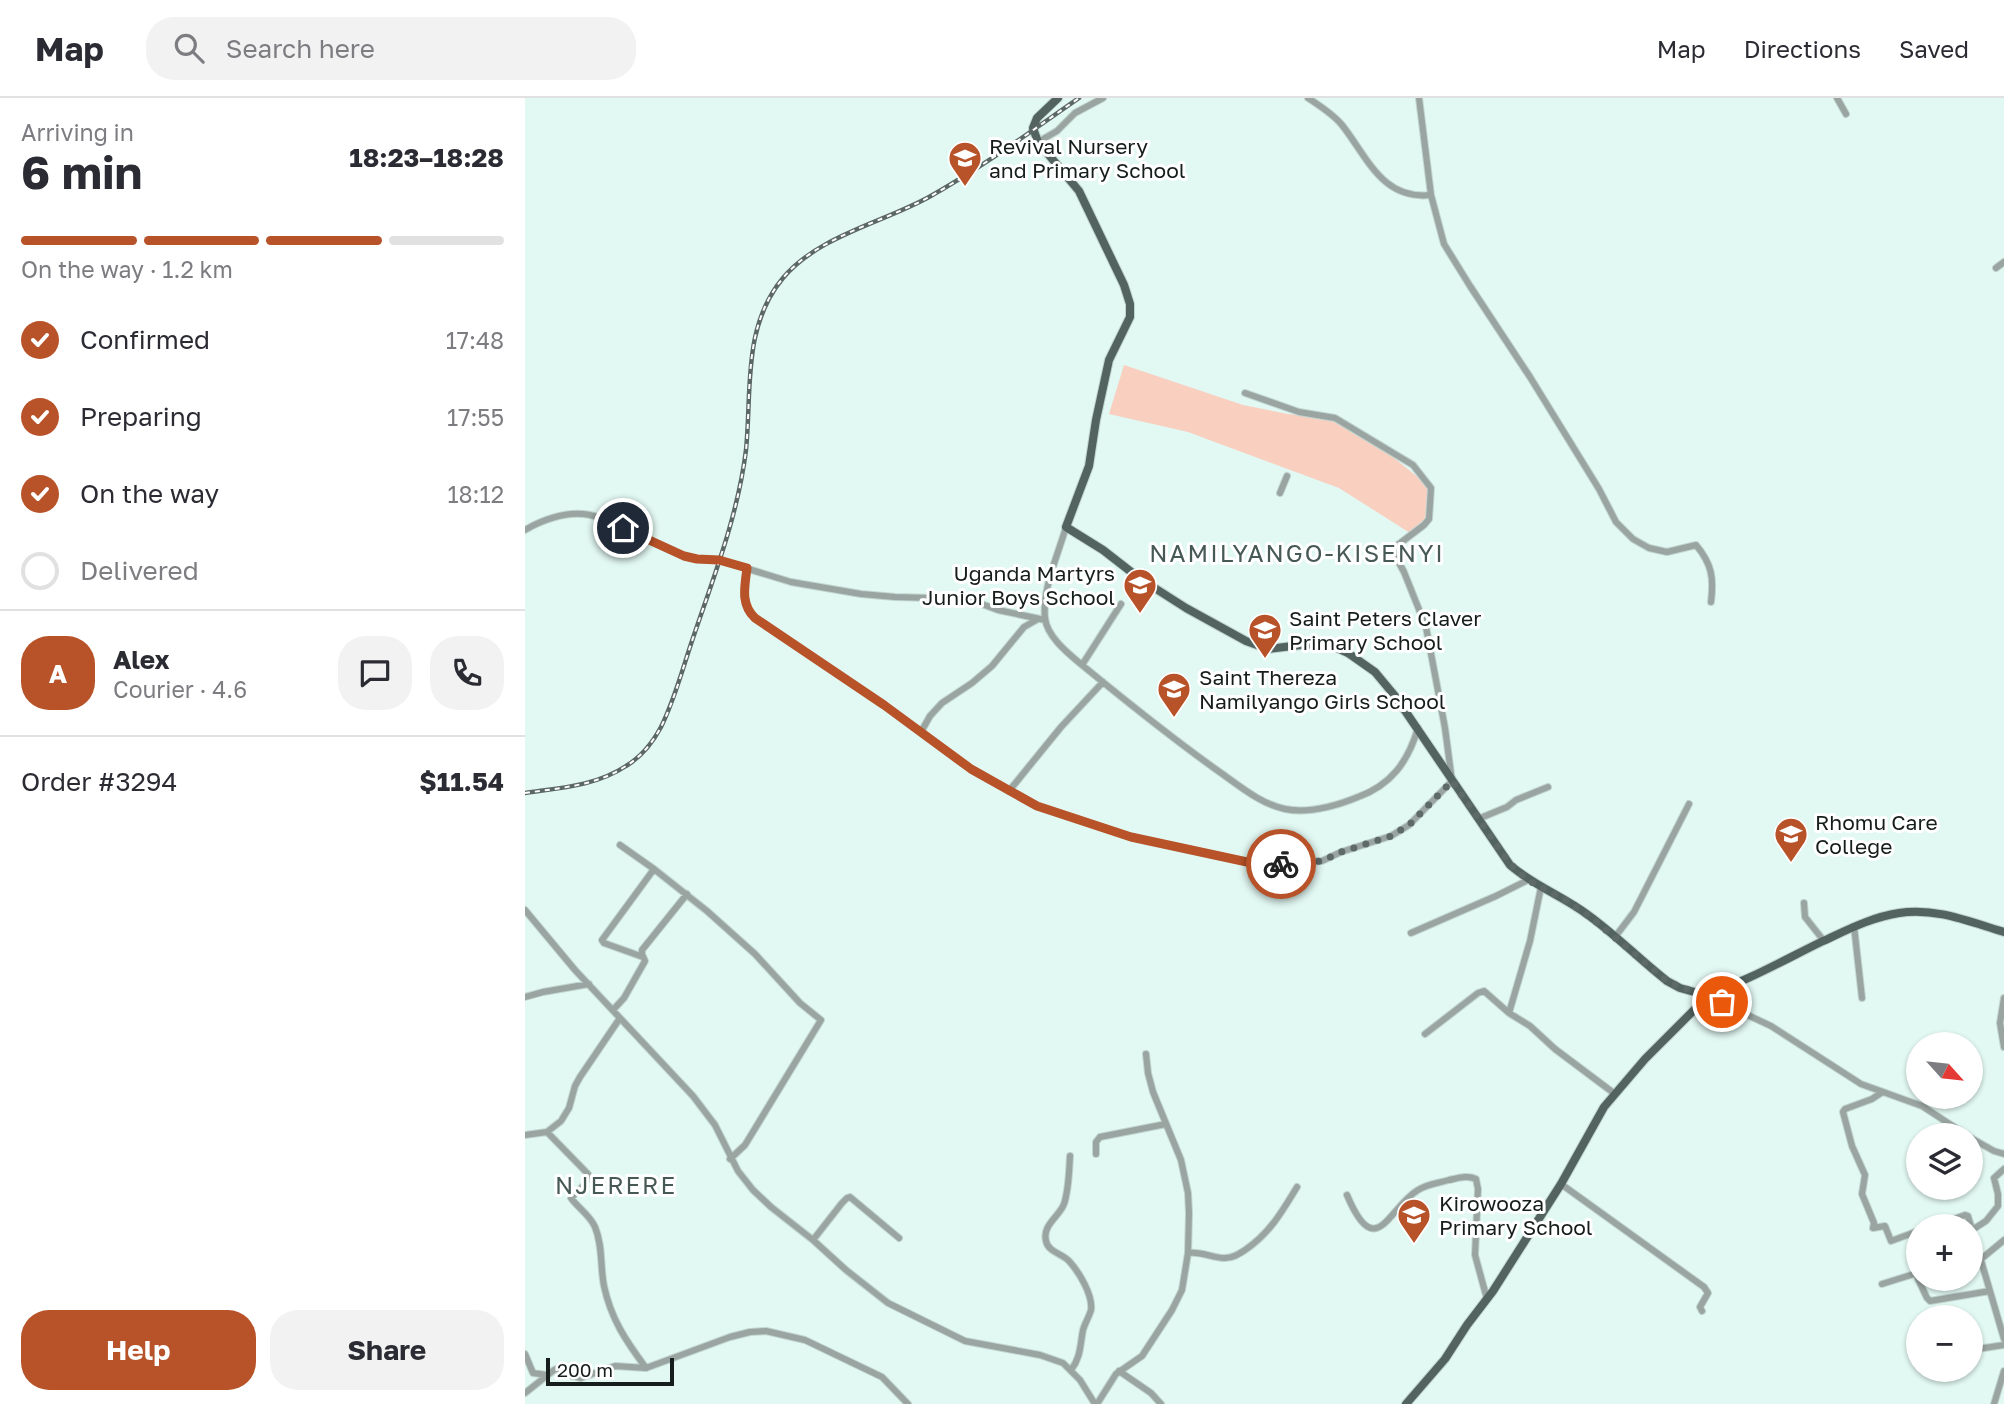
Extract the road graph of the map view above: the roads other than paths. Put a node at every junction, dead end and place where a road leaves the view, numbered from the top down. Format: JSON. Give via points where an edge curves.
{"nodes":[{"id":1,"x":1058,"y":98,"type":"edge"},
{"id":2,"x":1103,"y":98,"type":"edge"},
{"id":3,"x":1308,"y":98,"type":"edge"},
{"id":4,"x":1419,"y":98,"type":"edge"},
{"id":5,"x":1837,"y":98,"type":"edge"},
{"id":6,"x":1846,"y":114,"type":"dead end"},
{"id":7,"x":1038,"y":142,"type":"junction"},
{"id":8,"x":1431,"y":195,"type":"junction"},
{"id":9,"x":2004,"y":262,"type":"edge"},
{"id":10,"x":1996,"y":268,"type":"dead end"},
{"id":11,"x":1245,"y":393,"type":"dead end"},
{"id":12,"x":1287,"y":476,"type":"dead end"},
{"id":13,"x":1280,"y":493,"type":"dead end"},
{"id":14,"x":1066,"y":527,"type":"junction"},
{"id":15,"x":525,"y":530,"type":"edge"},
{"id":16,"x":747,"y":568,"type":"junction"},
{"id":17,"x":1711,"y":602,"type":"dead end"},
{"id":18,"x":1121,"y":604,"type":"dead end"},
{"id":19,"x":1042,"y":619,"type":"junction"},
{"id":20,"x":1082,"y":665,"type":"junction"},
{"id":21,"x":1103,"y":682,"type":"junction"},
{"id":22,"x":1418,"y":728,"type":"junction"},
{"id":23,"x":921,"y":732,"type":"junction"},
{"id":24,"x":1452,"y":781,"type":"junction"},
{"id":25,"x":1548,"y":788,"type":"dead end"},
{"id":26,"x":1009,"y":791,"type":"junction"},
{"id":27,"x":1689,"y":804,"type":"dead end"},
{"id":28,"x":1478,"y":819,"type":"junction"},
{"id":29,"x":620,"y":845,"type":"dead end"},
{"id":30,"x":654,"y":869,"type":"junction"},
{"id":31,"x":1528,"y":880,"type":"junction"},
{"id":32,"x":1541,"y":887,"type":"junction"},
{"id":33,"x":687,"y":894,"type":"junction"},
{"id":34,"x":1804,"y":903,"type":"dead end"},
{"id":35,"x":525,"y":910,"type":"edge"},
{"id":36,"x":1854,"y":926,"type":"junction"},
{"id":37,"x":2004,"y":932,"type":"edge"},
{"id":38,"x":1411,"y":933,"type":"dead end"},
{"id":39,"x":1615,"y":937,"type":"junction"},
{"id":40,"x":1824,"y":941,"type":"junction"},
{"id":41,"x":645,"y":958,"type":"junction"},
{"id":42,"x":589,"y":984,"type":"junction"},
{"id":43,"x":1705,"y":995,"type":"junction"},
{"id":44,"x":525,"y":998,"type":"edge"},
{"id":45,"x":1862,"y":998,"type":"dead end"},
{"id":46,"x":2004,"y":998,"type":"edge"},
{"id":47,"x":613,"y":1010,"type":"junction"},
{"id":48,"x":1509,"y":1013,"type":"junction"},
{"id":49,"x":620,"y":1018,"type":"junction"},
{"id":50,"x":1425,"y":1034,"type":"dead end"},
{"id":51,"x":2004,"y":1047,"type":"edge"},
{"id":52,"x":1146,"y":1054,"type":"dead end"},
{"id":53,"x":1881,"y":1093,"type":"junction"},
{"id":54,"x":1615,"y":1094,"type":"junction"},
{"id":55,"x":1948,"y":1123,"type":"edge"},
{"id":56,"x":1166,"y":1124,"type":"junction"},
{"id":57,"x":547,"y":1132,"type":"junction"},
{"id":58,"x":525,"y":1135,"type":"edge"},
{"id":59,"x":1983,"y":1145,"type":"edge"},
{"id":60,"x":1097,"y":1154,"type":"dead end"},
{"id":61,"x":2004,"y":1154,"type":"edge"},
{"id":62,"x":1070,"y":1156,"type":"dead end"},
{"id":63,"x":730,"y":1159,"type":"junction"},
{"id":64,"x":2004,"y":1169,"type":"edge"},
{"id":65,"x":1561,"y":1184,"type":"junction"},
{"id":66,"x":1297,"y":1187,"type":"dead end"},
{"id":67,"x":1347,"y":1195,"type":"dead end"},
{"id":68,"x":1983,"y":1223,"type":"edge"},
{"id":69,"x":1906,"y":1235,"type":"edge"},
{"id":70,"x":899,"y":1238,"type":"dead end"},
{"id":71,"x":813,"y":1240,"type":"junction"},
{"id":72,"x":2004,"y":1240,"type":"edge"},
{"id":73,"x":1188,"y":1253,"type":"junction"},
{"id":74,"x":1983,"y":1258,"type":"edge"},
{"id":75,"x":1983,"y":1269,"type":"edge"},
{"id":76,"x":1906,"y":1277,"type":"edge"},
{"id":77,"x":1882,"y":1284,"type":"dead end"},
{"id":78,"x":1924,"y":1291,"type":"edge"},
{"id":79,"x":1990,"y":1291,"type":"junction"},
{"id":80,"x":1487,"y":1300,"type":"junction"},
{"id":81,"x":1702,"y":1311,"type":"dead end"},
{"id":82,"x":2004,"y":1339,"type":"edge"},
{"id":83,"x":2004,"y":1345,"type":"edge"},
{"id":84,"x":1983,"y":1348,"type":"edge"},
{"id":85,"x":525,"y":1354,"type":"edge"},
{"id":86,"x":646,"y":1368,"type":"junction"},
{"id":87,"x":1071,"y":1370,"type":"junction"},
{"id":88,"x":1119,"y":1371,"type":"junction"},
{"id":89,"x":2004,"y":1371,"type":"edge"},
{"id":90,"x":547,"y":1375,"type":"junction"},
{"id":91,"x":525,"y":1393,"type":"edge"},
{"id":92,"x":908,"y":1404,"type":"edge"},
{"id":93,"x":1096,"y":1404,"type":"edge"},
{"id":94,"x":1161,"y":1404,"type":"edge"},
{"id":95,"x":1406,"y":1404,"type":"edge"},
{"id":96,"x":1994,"y":1404,"type":"edge"}],
"edges":[{"from":1,"to":7,"type":"main road","via":[[1033,124]]},
{"from":2,"to":7,"type":"street"},
{"from":3,"to":8,"type":"street","via":[[1332,115],[1390,187]]},
{"from":4,"to":8,"type":"street"},
{"from":5,"to":6,"type":"street"},
{"from":7,"to":14,"type":"main road","via":[[1085,201],[1125,285],[1131,311],[1109,360],[1089,466]]},
{"from":8,"to":17,"type":"street","via":[[1444,244],[1616,522],[1649,548],[1667,552],[1696,545],[1705,555],[1713,580]]},
{"from":9,"to":10,"type":"street"},
{"from":11,"to":24,"type":"street","via":[[1299,412],[1335,418],[1409,462],[1430,486],[1426,523],[1391,548],[1426,627]]},
{"from":12,"to":13,"type":"street"},
{"from":14,"to":19,"type":"street"},
{"from":14,"to":22,"type":"main road","via":[[1186,608],[1253,645],[1268,649],[1319,645],[1348,653],[1375,672]]},
{"from":15,"to":16,"type":"street","via":[[558,516],[586,514],[684,556]]},
{"from":16,"to":19,"type":"street","via":[[791,582],[861,594],[968,599]]},
{"from":16,"to":23,"type":"street","via":[[744,598],[751,614]]},
{"from":18,"to":20,"type":"street"},
{"from":19,"to":20,"type":"street"},
{"from":19,"to":23,"type":"street","via":[[1024,626],[992,666],[942,702]]},
{"from":20,"to":21,"type":"street"},
{"from":21,"to":22,"type":"street","via":[[1247,792],[1294,810],[1337,805],[1389,781]]},
{"from":21,"to":26,"type":"street"},
{"from":22,"to":24,"type":"main road"},
{"from":23,"to":26,"type":"street"},
{"from":24,"to":26,"type":"street","via":[[1409,825],[1391,836],[1322,861],[1261,865],[1131,837],[1037,806]]},
{"from":24,"to":28,"type":"main road"},
{"from":25,"to":28,"type":"street"},
{"from":27,"to":39,"type":"street","via":[[1634,912]]},
{"from":28,"to":31,"type":"main road","via":[[1510,864]]},
{"from":29,"to":30,"type":"street"},
{"from":30,"to":33,"type":"street"},
{"from":30,"to":41,"type":"street","via":[[602,940]]},
{"from":31,"to":32,"type":"main road"},
{"from":31,"to":38,"type":"street"},
{"from":32,"to":39,"type":"main road","via":[[1576,906]]},
{"from":32,"to":48,"type":"street"},
{"from":33,"to":41,"type":"street","via":[[642,950]]},
{"from":33,"to":63,"type":"street","via":[[821,1020],[751,1135]]},
{"from":34,"to":40,"type":"street","via":[[1805,917]]},
{"from":35,"to":42,"type":"street"},
{"from":36,"to":37,"type":"main road","via":[[1899,913],[1925,913]]},
{"from":36,"to":40,"type":"main road"},
{"from":36,"to":45,"type":"street"},
{"from":39,"to":43,"type":"main road","via":[[1667,981]]},
{"from":40,"to":43,"type":"main road"},
{"from":41,"to":47,"type":"street"},
{"from":42,"to":44,"type":"street"},
{"from":42,"to":47,"type":"street"},
{"from":43,"to":53,"type":"street","via":[[1772,1026]]},
{"from":43,"to":54,"type":"main road"},
{"from":46,"to":51,"type":"street","via":[[2000,1023]]},
{"from":47,"to":49,"type":"street"},
{"from":48,"to":50,"type":"street","via":[[1481,991]]},
{"from":48,"to":54,"type":"street"},
{"from":49,"to":57,"type":"street","via":[[580,1077],[563,1119]]},
{"from":49,"to":63,"type":"street","via":[[693,1096],[715,1125]]},
{"from":52,"to":56,"type":"street","via":[[1149,1081]]},
{"from":53,"to":55,"type":"street","via":[[1922,1106]]},
{"from":53,"to":69,"type":"street","via":[[1843,1112],[1865,1175],[1864,1201],[1873,1228],[1885,1226],[1891,1241]]},
{"from":54,"to":65,"type":"main road"},
{"from":56,"to":60,"type":"street","via":[[1100,1137],[1095,1142]]},
{"from":56,"to":73,"type":"street","via":[[1188,1193]]},
{"from":57,"to":58,"type":"street"},
{"from":57,"to":86,"type":"street","via":[[588,1174],[571,1198],[594,1225],[613,1313]]},
{"from":59,"to":61,"type":"street"},
{"from":62,"to":87,"type":"street","via":[[1065,1201],[1045,1234],[1046,1244],[1067,1259],[1090,1298],[1080,1355]]},
{"from":63,"to":71,"type":"street","via":[[753,1191]]},
{"from":64,"to":68,"type":"street","via":[[1994,1178],[1998,1206]]},
{"from":65,"to":80,"type":"main road"},
{"from":65,"to":81,"type":"street","via":[[1704,1287],[1708,1293]]},
{"from":66,"to":73,"type":"street","via":[[1267,1232],[1235,1256]]},
{"from":67,"to":80,"type":"street","via":[[1359,1221],[1377,1228],[1421,1188],[1468,1176],[1476,1179],[1475,1255]]},
{"from":70,"to":71,"type":"street","via":[[850,1197]]},
{"from":71,"to":87,"type":"street","via":[[898,1309],[959,1339],[1040,1354]]},
{"from":72,"to":74,"type":"street"},
{"from":73,"to":88,"type":"street","via":[[1179,1299],[1142,1356]]},
{"from":75,"to":79,"type":"street"},
{"from":76,"to":77,"type":"street"},
{"from":78,"to":79,"type":"street","via":[[1930,1301]]},
{"from":79,"to":82,"type":"street"},
{"from":80,"to":95,"type":"main road"},
{"from":83,"to":84,"type":"street"},
{"from":85,"to":90,"type":"street","via":[[533,1373]]},
{"from":86,"to":90,"type":"street","via":[[615,1366],[581,1378],[559,1368]]},
{"from":86,"to":92,"type":"street","via":[[730,1337],[766,1331],[805,1340],[875,1373]]},
{"from":87,"to":93,"type":"street"},
{"from":88,"to":93,"type":"street"},
{"from":88,"to":94,"type":"street"},
{"from":89,"to":96,"type":"street"},
{"from":90,"to":91,"type":"street"}]}
